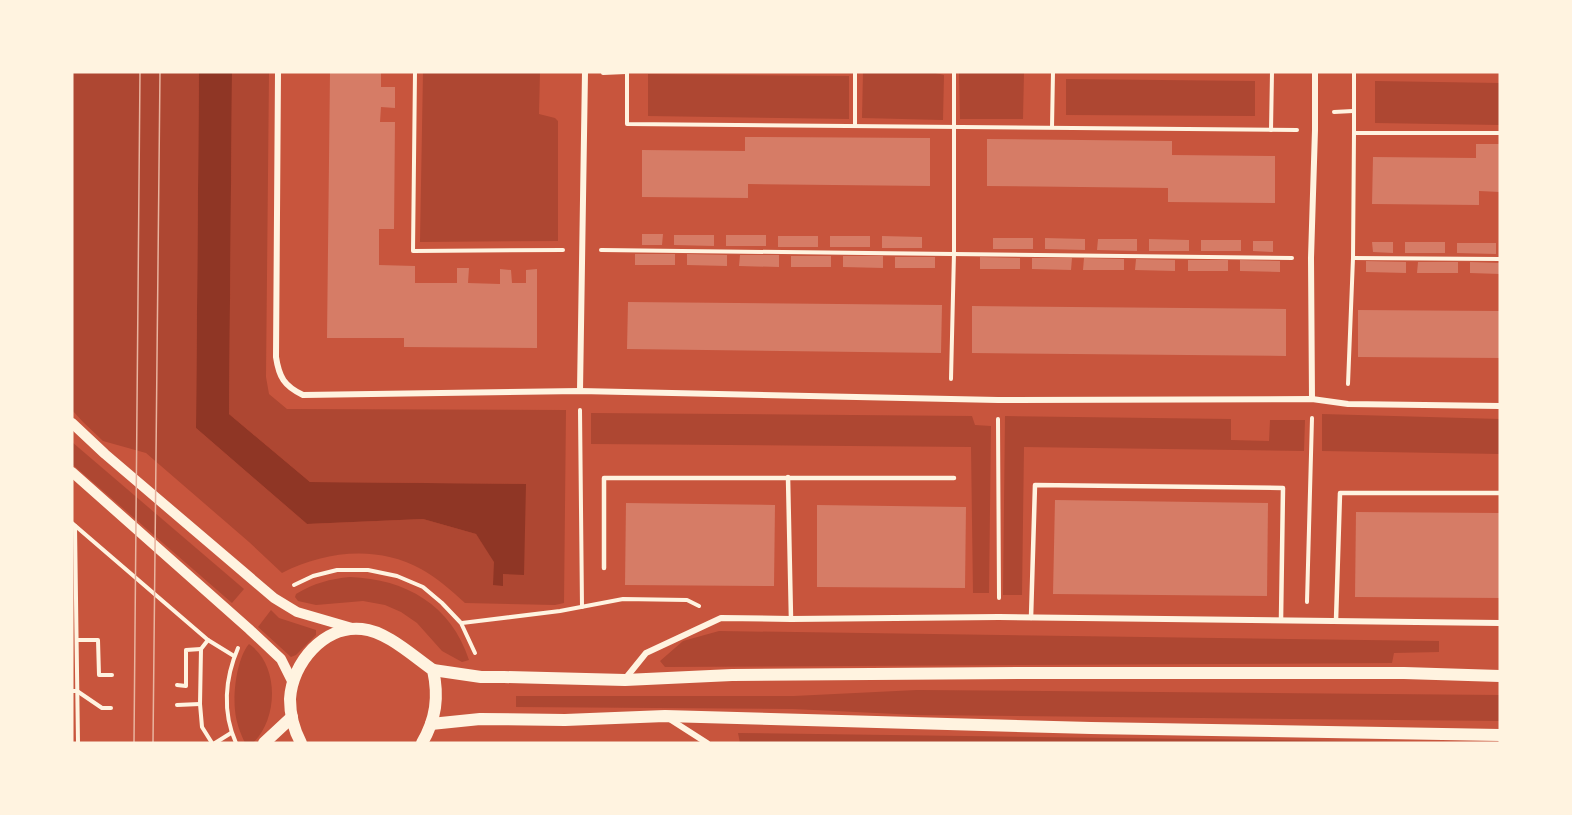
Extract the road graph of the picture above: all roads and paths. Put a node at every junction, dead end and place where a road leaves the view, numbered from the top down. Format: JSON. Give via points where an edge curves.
{"nodes":[{"id":1,"x":278,"y":72,"type":"edge"},
{"id":2,"x":415,"y":72,"type":"edge"},
{"id":3,"x":585,"y":72,"type":"edge"},
{"id":4,"x":627,"y":72,"type":"edge"},
{"id":5,"x":855,"y":72,"type":"edge"},
{"id":6,"x":954,"y":72,"type":"edge"},
{"id":7,"x":1053,"y":72,"type":"edge"},
{"id":8,"x":1272,"y":72,"type":"edge"},
{"id":9,"x":1315,"y":72,"type":"edge"},
{"id":10,"x":1354,"y":72,"type":"edge"},
{"id":11,"x":855,"y":126,"type":"junction"},
{"id":12,"x":954,"y":127,"type":"junction"},
{"id":13,"x":1052,"y":127,"type":"junction"},
{"id":14,"x":1271,"y":130,"type":"junction"},
{"id":15,"x":1315,"y":130,"type":"junction"},
{"id":16,"x":1354,"y":133,"type":"junction"},
{"id":17,"x":1500,"y":133,"type":"edge"},
{"id":18,"x":583,"y":250,"type":"junction"},
{"id":19,"x":954,"y":253,"type":"junction"},
{"id":20,"x":1311,"y":258,"type":"junction"},
{"id":21,"x":1353,"y":258,"type":"junction"},
{"id":22,"x":1500,"y":259,"type":"edge"},
{"id":23,"x":580,"y":391,"type":"junction"},
{"id":24,"x":951,"y":398,"type":"junction"},
{"id":25,"x":1312,"y":399,"type":"junction"},
{"id":26,"x":998,"y":400,"type":"junction"},
{"id":27,"x":1348,"y":404,"type":"junction"},
{"id":28,"x":1500,"y":406,"type":"edge"},
{"id":29,"x":72,"y":423,"type":"edge"},
{"id":30,"x":72,"y":472,"type":"edge"},
{"id":31,"x":788,"y":477,"type":"junction"},
{"id":32,"x":954,"y":478,"type":"dead end"},
{"id":33,"x":1500,"y":493,"type":"edge"},
{"id":34,"x":74,"y":525,"type":"edge"},
{"id":35,"x":604,"y":568,"type":"dead end"},
{"id":36,"x":337,"y":570,"type":"dead end"},
{"id":37,"x":582,"y":607,"type":"junction"},
{"id":38,"x":999,"y":617,"type":"junction"},
{"id":39,"x":721,"y":618,"type":"junction"},
{"id":40,"x":1031,"y":618,"type":"junction"},
{"id":41,"x":791,"y":619,"type":"junction"},
{"id":42,"x":1281,"y":620,"type":"junction"},
{"id":43,"x":1307,"y":621,"type":"junction"},
{"id":44,"x":1336,"y":621,"type":"junction"},
{"id":45,"x":1500,"y":623,"type":"edge"},
{"id":46,"x":461,"y":624,"type":"junction"},
{"id":47,"x":352,"y":628,"type":"junction"},
{"id":48,"x":77,"y":640,"type":"junction"},
{"id":49,"x":208,"y":640,"type":"junction"},
{"id":50,"x":201,"y":649,"type":"junction"},
{"id":51,"x":234,"y":656,"type":"dead end"},
{"id":52,"x":433,"y":670,"type":"junction"},
{"id":53,"x":112,"y":675,"type":"dead end"},
{"id":54,"x":1500,"y":676,"type":"edge"},
{"id":55,"x":481,"y":677,"type":"junction"},
{"id":56,"x":625,"y":680,"type":"junction"},
{"id":57,"x":293,"y":683,"type":"junction"},
{"id":58,"x":177,"y":685,"type":"dead end"},
{"id":59,"x":75,"y":691,"type":"edge"},
{"id":60,"x":200,"y":704,"type":"junction"},
{"id":61,"x":177,"y":705,"type":"dead end"},
{"id":62,"x":111,"y":708,"type":"dead end"},
{"id":63,"x":665,"y":716,"type":"junction"},
{"id":64,"x":292,"y":717,"type":"junction"},
{"id":65,"x":431,"y":724,"type":"junction"},
{"id":66,"x":231,"y":733,"type":"dead end"},
{"id":67,"x":1500,"y":735,"type":"edge"},
{"id":68,"x":78,"y":743,"type":"edge"},
{"id":69,"x":213,"y":743,"type":"edge"},
{"id":70,"x":264,"y":743,"type":"edge"},
{"id":71,"x":301,"y":743,"type":"edge"},
{"id":72,"x":422,"y":743,"type":"edge"},
{"id":73,"x":707,"y":743,"type":"edge"}],
"edges":[{"from":1,"to":23,"type":"street","via":[[276,357],[281,377],[290,389],[303,395]]},
{"from":2,"to":18,"type":"path","via":[[413,251]]},
{"from":3,"to":18,"type":"street"},
{"from":4,"to":11,"type":"path","via":[[627,124]]},
{"from":5,"to":11,"type":"path"},
{"from":6,"to":12,"type":"path"},
{"from":7,"to":13,"type":"path"},
{"from":8,"to":14,"type":"path"},
{"from":9,"to":15,"type":"street"},
{"from":10,"to":16,"type":"path"},
{"from":11,"to":12,"type":"path"},
{"from":12,"to":13,"type":"path"},
{"from":12,"to":19,"type":"path"},
{"from":13,"to":14,"type":"path"},
{"from":14,"to":15,"type":"path"},
{"from":15,"to":20,"type":"street"},
{"from":16,"to":17,"type":"path"},
{"from":16,"to":21,"type":"path"},
{"from":18,"to":19,"type":"path"},
{"from":18,"to":23,"type":"street"},
{"from":19,"to":20,"type":"path"},
{"from":19,"to":24,"type":"path"},
{"from":20,"to":25,"type":"street"},
{"from":21,"to":22,"type":"path"},
{"from":21,"to":27,"type":"path"},
{"from":23,"to":24,"type":"street"},
{"from":23,"to":37,"type":"path"},
{"from":24,"to":26,"type":"street"},
{"from":25,"to":26,"type":"street"},
{"from":25,"to":27,"type":"street"},
{"from":25,"to":43,"type":"path"},
{"from":26,"to":38,"type":"path"},
{"from":27,"to":28,"type":"street"},
{"from":29,"to":47,"type":"street","via":[[274,598],[297,612]]},
{"from":30,"to":57,"type":"street","via":[[281,659]]},
{"from":31,"to":32,"type":"lane"},
{"from":31,"to":35,"type":"lane","via":[[604,478]]},
{"from":31,"to":41,"type":"lane"},
{"from":33,"to":44,"type":"lane","via":[[1340,493]]},
{"from":34,"to":48,"type":"path"},
{"from":34,"to":49,"type":"path"},
{"from":36,"to":46,"type":"path","via":[[368,570],[423,587]]},
{"from":37,"to":39,"type":"path","via":[[623,599],[687,600]]},
{"from":37,"to":46,"type":"path"},
{"from":38,"to":40,"type":"street"},
{"from":38,"to":41,"type":"street"},
{"from":39,"to":41,"type":"street"},
{"from":39,"to":56,"type":"street","via":[[645,653]]},
{"from":40,"to":42,"type":"street"},
{"from":40,"to":42,"type":"lane","via":[[1035,485],[1283,488]]},
{"from":42,"to":43,"type":"street"},
{"from":43,"to":44,"type":"street"},
{"from":44,"to":45,"type":"street"},
{"from":46,"to":55,"type":"path"},
{"from":47,"to":52,"type":"main road","via":[[386,636]]},
{"from":47,"to":57,"type":"main road","via":[[320,642],[303,660]]},
{"from":48,"to":53,"type":"path","via":[[98,640],[99,675]]},
{"from":48,"to":59,"type":"path"},
{"from":49,"to":50,"type":"path"},
{"from":49,"to":51,"type":"path"},
{"from":50,"to":58,"type":"path","via":[[186,650],[186,686]]},
{"from":50,"to":60,"type":"path"},
{"from":52,"to":55,"type":"main road"},
{"from":52,"to":65,"type":"main road","via":[[437,698]]},
{"from":54,"to":56,"type":"main road","via":[[1015,673],[732,675]]},
{"from":55,"to":56,"type":"main road"},
{"from":57,"to":64,"type":"main road"},
{"from":59,"to":62,"type":"path","via":[[102,708]]},
{"from":59,"to":68,"type":"path"},
{"from":60,"to":61,"type":"path"},
{"from":60,"to":69,"type":"path","via":[[202,727]]},
{"from":63,"to":65,"type":"main road","via":[[480,719]]},
{"from":63,"to":67,"type":"main road"},
{"from":63,"to":73,"type":"street"},
{"from":64,"to":70,"type":"main road"},
{"from":64,"to":71,"type":"main road"},
{"from":65,"to":72,"type":"main road"},
{"from":66,"to":69,"type":"path"}]}
